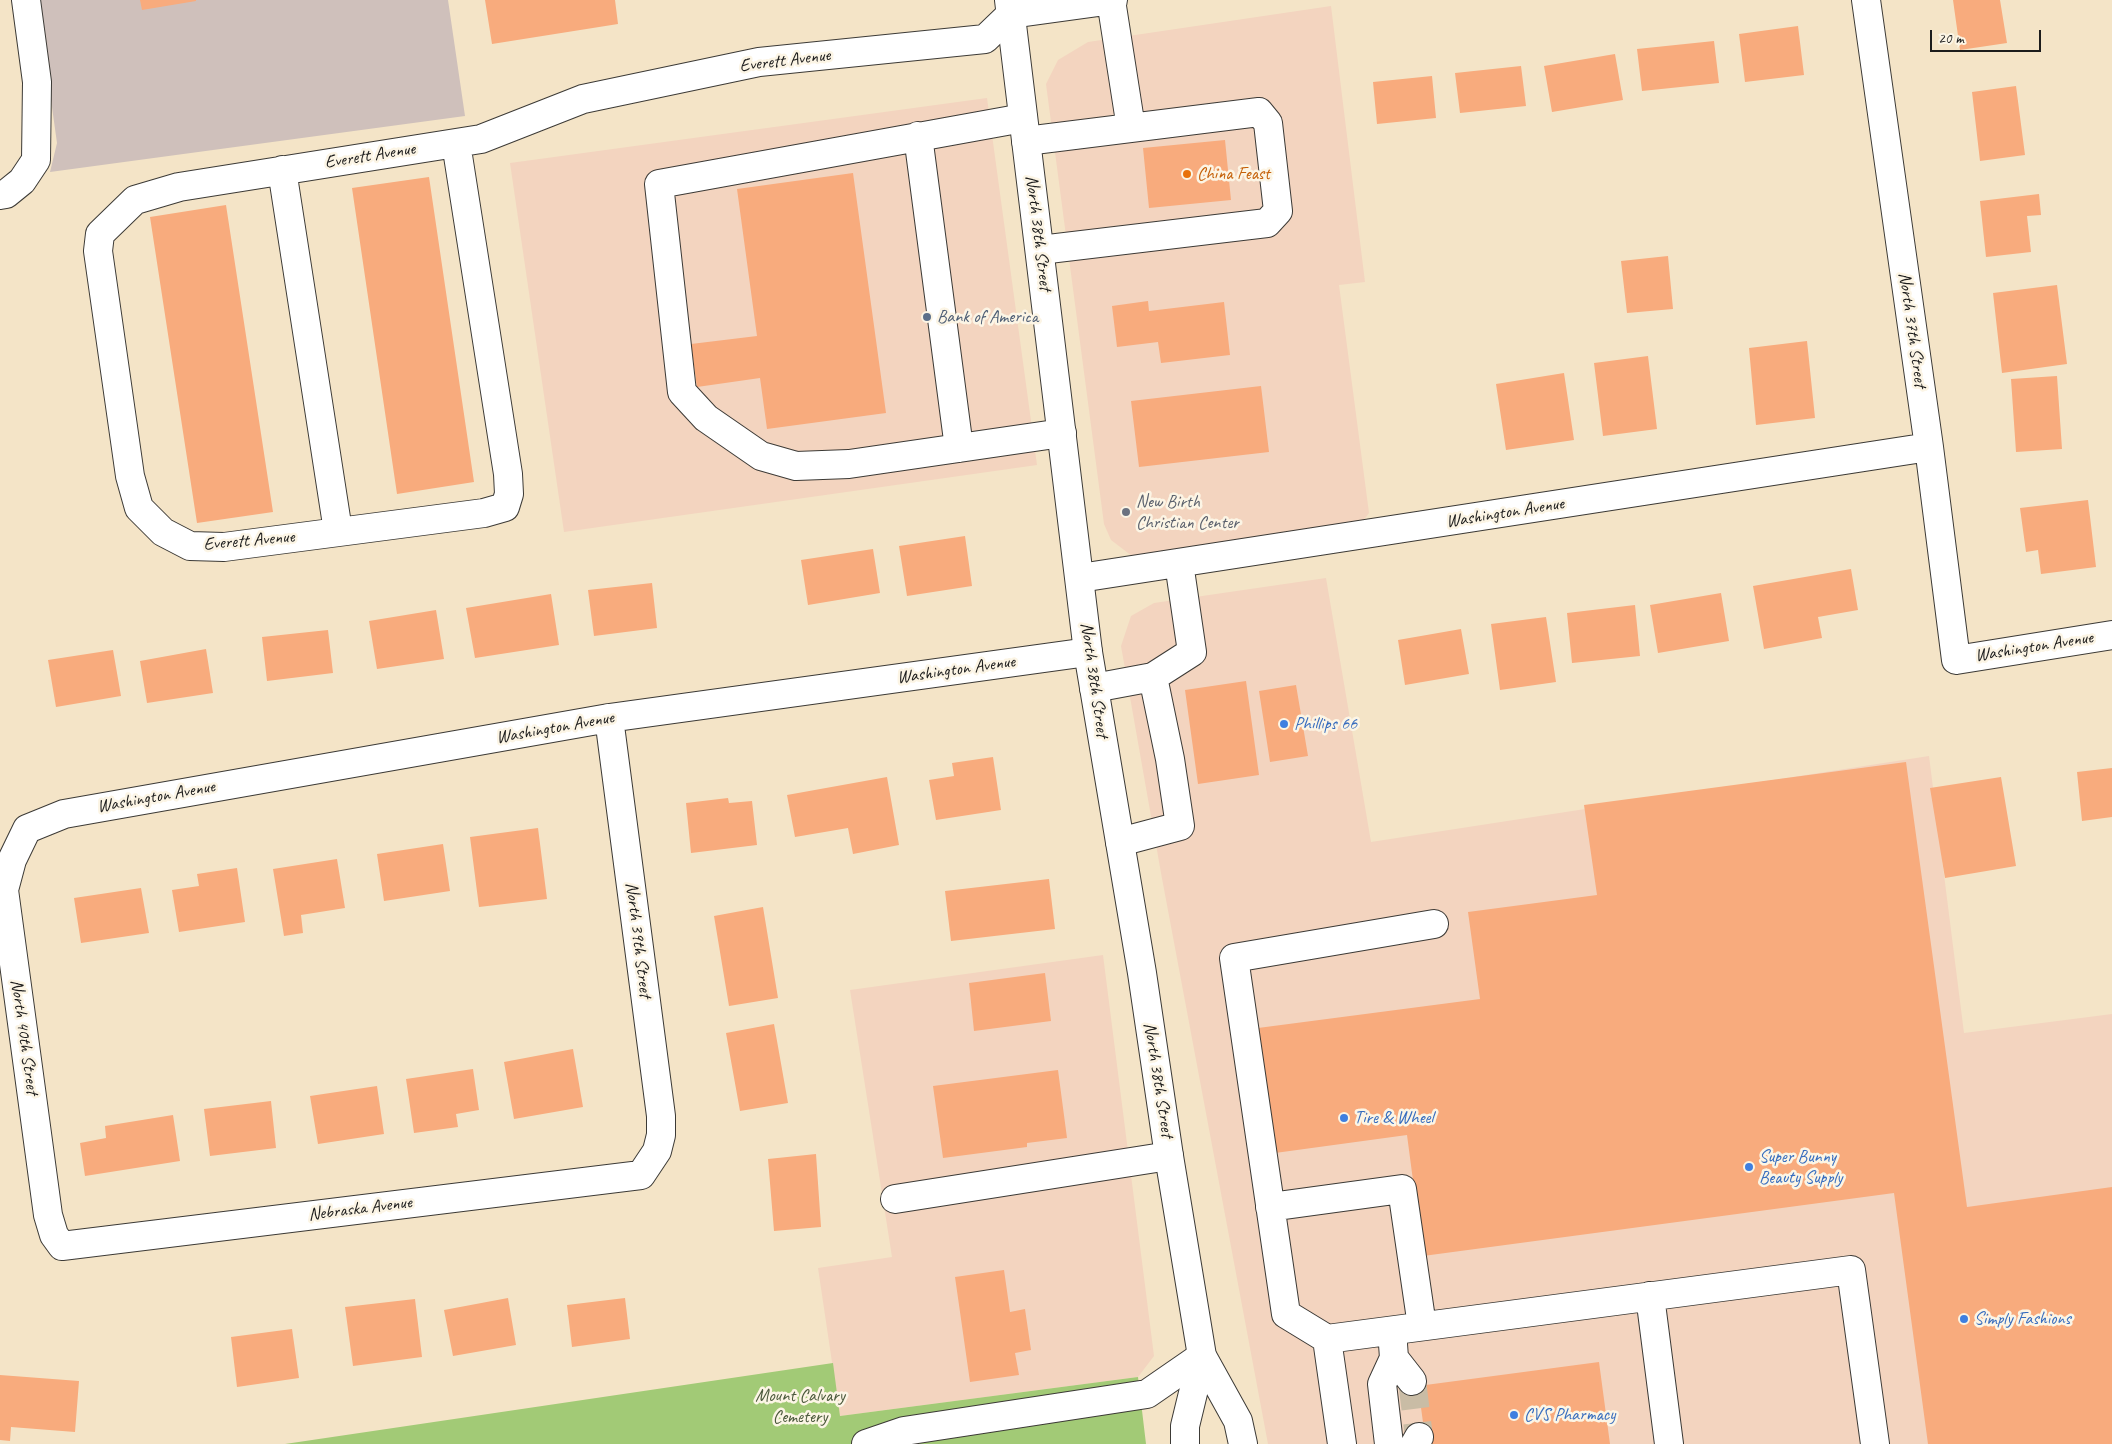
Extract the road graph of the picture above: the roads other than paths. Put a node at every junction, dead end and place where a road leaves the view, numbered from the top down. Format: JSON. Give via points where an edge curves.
{"nodes":[{"id":1,"x":26,"y":0,"type":"edge"},
{"id":2,"x":1112,"y":0,"type":"edge"},
{"id":3,"x":1866,"y":0,"type":"edge"},
{"id":4,"x":1010,"y":7,"type":"edge"},
{"id":5,"x":1130,"y":128,"type":"junction"},
{"id":6,"x":1025,"y":129,"type":"junction"},
{"id":7,"x":918,"y":136,"type":"junction"},
{"id":8,"x":456,"y":143,"type":"junction"},
{"id":9,"x":282,"y":170,"type":"junction"},
{"id":10,"x":0,"y":194,"type":"edge"},
{"id":11,"x":1040,"y":250,"type":"junction"},
{"id":12,"x":1062,"y":433,"type":"junction"},
{"id":13,"x":1929,"y":447,"type":"junction"},
{"id":14,"x":959,"y":448,"type":"junction"},
{"id":15,"x":338,"y":532,"type":"junction"},
{"id":16,"x":1180,"y":563,"type":"junction"},
{"id":17,"x":1080,"y":578,"type":"junction"},
{"id":18,"x":2112,"y":635,"type":"edge"},
{"id":19,"x":1088,"y":652,"type":"junction"},
{"id":20,"x":1956,"y":660,"type":"joint"},
{"id":21,"x":1153,"y":677,"type":"junction"},
{"id":22,"x":1094,"y":688,"type":"junction"},
{"id":23,"x":609,"y":718,"type":"junction"},
{"id":24,"x":27,"y":829,"type":"joint"},
{"id":25,"x":1120,"y":842,"type":"junction"},
{"id":26,"x":1434,"y":924,"type":"dead end"},
{"id":27,"x":1169,"y":1156,"type":"junction"},
{"id":28,"x":652,"y":1161,"type":"joint"},
{"id":29,"x":895,"y":1199,"type":"dead end"},
{"id":30,"x":1270,"y":1207,"type":"junction"},
{"id":31,"x":62,"y":1246,"type":"joint"},
{"id":32,"x":1650,"y":1296,"type":"junction"},
{"id":33,"x":1422,"y":1326,"type":"junction"},
{"id":34,"x":1391,"y":1330,"type":"junction"},
{"id":35,"x":1327,"y":1339,"type":"junction"},
{"id":36,"x":1202,"y":1356,"type":"junction"},
{"id":37,"x":1394,"y":1358,"type":"junction"},
{"id":38,"x":1412,"y":1381,"type":"tunnel mouth"},
{"id":39,"x":866,"y":1444,"type":"edge"},
{"id":40,"x":1185,"y":1444,"type":"edge"},
{"id":41,"x":1243,"y":1444,"type":"edge"},
{"id":42,"x":1342,"y":1444,"type":"edge"},
{"id":43,"x":1389,"y":1444,"type":"edge"},
{"id":44,"x":1670,"y":1444,"type":"edge"},
{"id":45,"x":1875,"y":1444,"type":"edge"}],
"edges":[{"from":1,"to":10,"type":"street","via":[[37,82],[36,160],[22,181],[6,194]]},
{"from":2,"to":4,"type":"street"},
{"from":2,"to":5,"type":"street"},
{"from":3,"to":13,"type":"street","name":"North 37th Street"},
{"from":4,"to":6,"type":"street","name":"North 38th Street"},
{"from":4,"to":8,"type":"street","name":"Everett Avenue","via":[[985,39],[759,62],[584,99],[481,139]]},
{"from":5,"to":6,"type":"street"},
{"from":5,"to":11,"type":"street","via":[[1259,112],[1268,122],[1278,211],[1267,223]]},
{"from":6,"to":7,"type":"street"},
{"from":6,"to":11,"type":"street","name":"North 38th Street"},
{"from":7,"to":14,"type":"street"},
{"from":7,"to":14,"type":"street","via":[[659,184],[682,392],[706,418],[761,456],[796,466],[849,464]]},
{"from":8,"to":9,"type":"street","name":"Everett Avenue"},
{"from":8,"to":15,"type":"street","name":"Everett Avenue","via":[[509,494],[505,507],[484,513]]},
{"from":9,"to":15,"type":"street"},
{"from":9,"to":15,"type":"street","name":"Everett Avenue","via":[[179,187],[135,200],[100,234],[98,251],[130,476],[140,508],[163,532],[190,546],[224,547]]},
{"from":11,"to":12,"type":"street","name":"North 38th Street"},
{"from":12,"to":14,"type":"street"},
{"from":12,"to":17,"type":"street","name":"North 38th Street"},
{"from":13,"to":16,"type":"street","name":"Washington Avenue"},
{"from":13,"to":20,"type":"street","name":"North 37th Street"},
{"from":16,"to":17,"type":"street","name":"Washington Avenue"},
{"from":16,"to":21,"type":"street","via":[[1192,652]]},
{"from":17,"to":19,"type":"street","name":"North 38th Street"},
{"from":18,"to":20,"type":"street","name":"Washington Avenue"},
{"from":19,"to":22,"type":"street","name":"North 38th Street"},
{"from":19,"to":23,"type":"street","name":"Washington Avenue"},
{"from":21,"to":22,"type":"street"},
{"from":21,"to":25,"type":"street","via":[[1180,826]]},
{"from":22,"to":25,"type":"street","name":"North 38th Street"},
{"from":23,"to":24,"type":"street","name":"Washington Avenue","via":[[64,814]]},
{"from":23,"to":28,"type":"street","name":"North 39th Street","via":[[661,1116],[661,1135]]},
{"from":24,"to":31,"type":"street","name":"North 40th Street","via":[[12,860],[4,890],[48,1215],[54,1235]]},
{"from":25,"to":27,"type":"street","name":"North 38th Street"},
{"from":26,"to":30,"type":"street","via":[[1234,958]]},
{"from":27,"to":29,"type":"street"},
{"from":27,"to":36,"type":"street","name":"North 38th Street"},
{"from":28,"to":31,"type":"street","name":"Nebraska Avenue","via":[[641,1175]]},
{"from":30,"to":33,"type":"street","via":[[1402,1190]]},
{"from":30,"to":35,"type":"street","via":[[1286,1314]]},
{"from":32,"to":33,"type":"street"},
{"from":32,"to":44,"type":"street"},
{"from":32,"to":45,"type":"street","via":[[1851,1270]]},
{"from":33,"to":34,"type":"street"},
{"from":34,"to":35,"type":"street"},
{"from":34,"to":37,"type":"street"},
{"from":35,"to":42,"type":"street"},
{"from":36,"to":39,"type":"street","via":[[1147,1394],[904,1431]]},
{"from":36,"to":40,"type":"street","name":"North 38th Street","via":[[1185,1426]]},
{"from":36,"to":41,"type":"street","name":"North 38th Street","via":[[1238,1421]]},
{"from":37,"to":38,"type":"street"},
{"from":37,"to":43,"type":"street","via":[[1382,1384]]}]}
